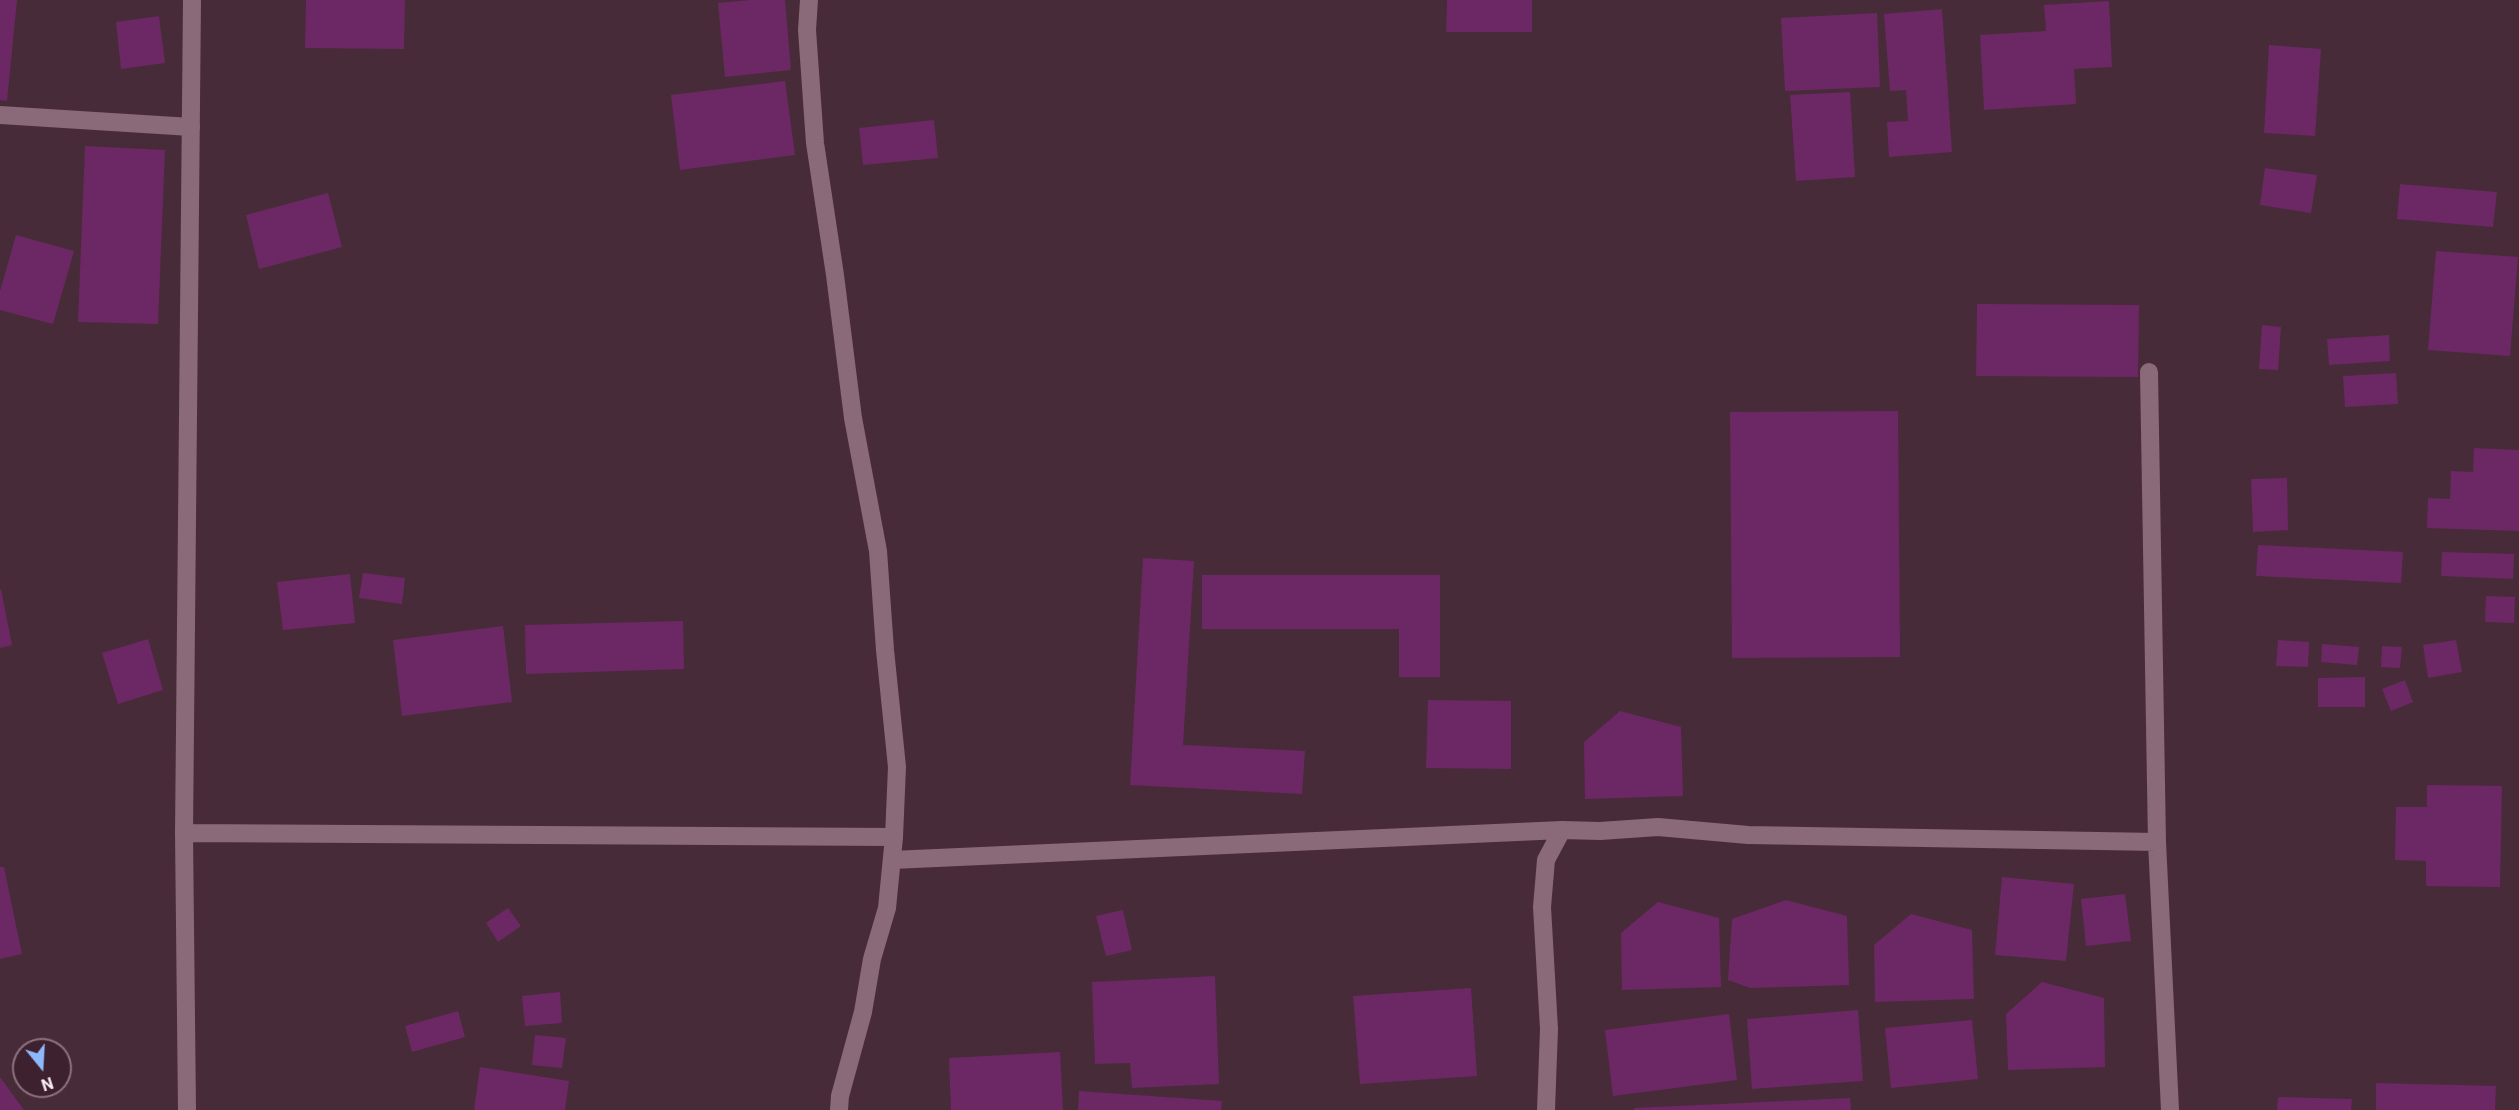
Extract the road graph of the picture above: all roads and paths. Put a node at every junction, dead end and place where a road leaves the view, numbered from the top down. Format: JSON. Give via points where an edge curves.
{"nodes":[{"id":1,"x":192,"y":0,"type":"edge"},
{"id":2,"x":809,"y":0,"type":"edge"},
{"id":3,"x":0,"y":115,"type":"edge"},
{"id":4,"x":191,"y":127,"type":"junction"},
{"id":5,"x":2150,"y":372,"type":"dead end"},
{"id":6,"x":1562,"y":830,"type":"junction"},
{"id":7,"x":184,"y":833,"type":"junction"},
{"id":8,"x":894,"y":837,"type":"junction"},
{"id":9,"x":2157,"y":842,"type":"junction"},
{"id":10,"x":892,"y":860,"type":"junction"},
{"id":11,"x":187,"y":1110,"type":"edge"},
{"id":12,"x":839,"y":1110,"type":"edge"},
{"id":13,"x":1546,"y":1110,"type":"edge"},
{"id":14,"x":2170,"y":1110,"type":"edge"}],
"edges":[{"from":1,"to":4,"type":"street"},
{"from":2,"to":8,"type":"street","via":[[807,30],[815,143],[853,418],[878,551],[897,767]]},
{"from":3,"to":4,"type":"street"},
{"from":4,"to":7,"type":"street"},
{"from":5,"to":9,"type":"street"},
{"from":6,"to":9,"type":"street","via":[[1658,827],[1748,835]]},
{"from":6,"to":10,"type":"street"},
{"from":6,"to":13,"type":"street","via":[[1546,860],[1542,907],[1548,1029]]},
{"from":7,"to":8,"type":"street"},
{"from":7,"to":11,"type":"street"},
{"from":8,"to":10,"type":"street"},
{"from":9,"to":14,"type":"street"},
{"from":10,"to":12,"type":"street","via":[[887,908],[872,958]]}]}
